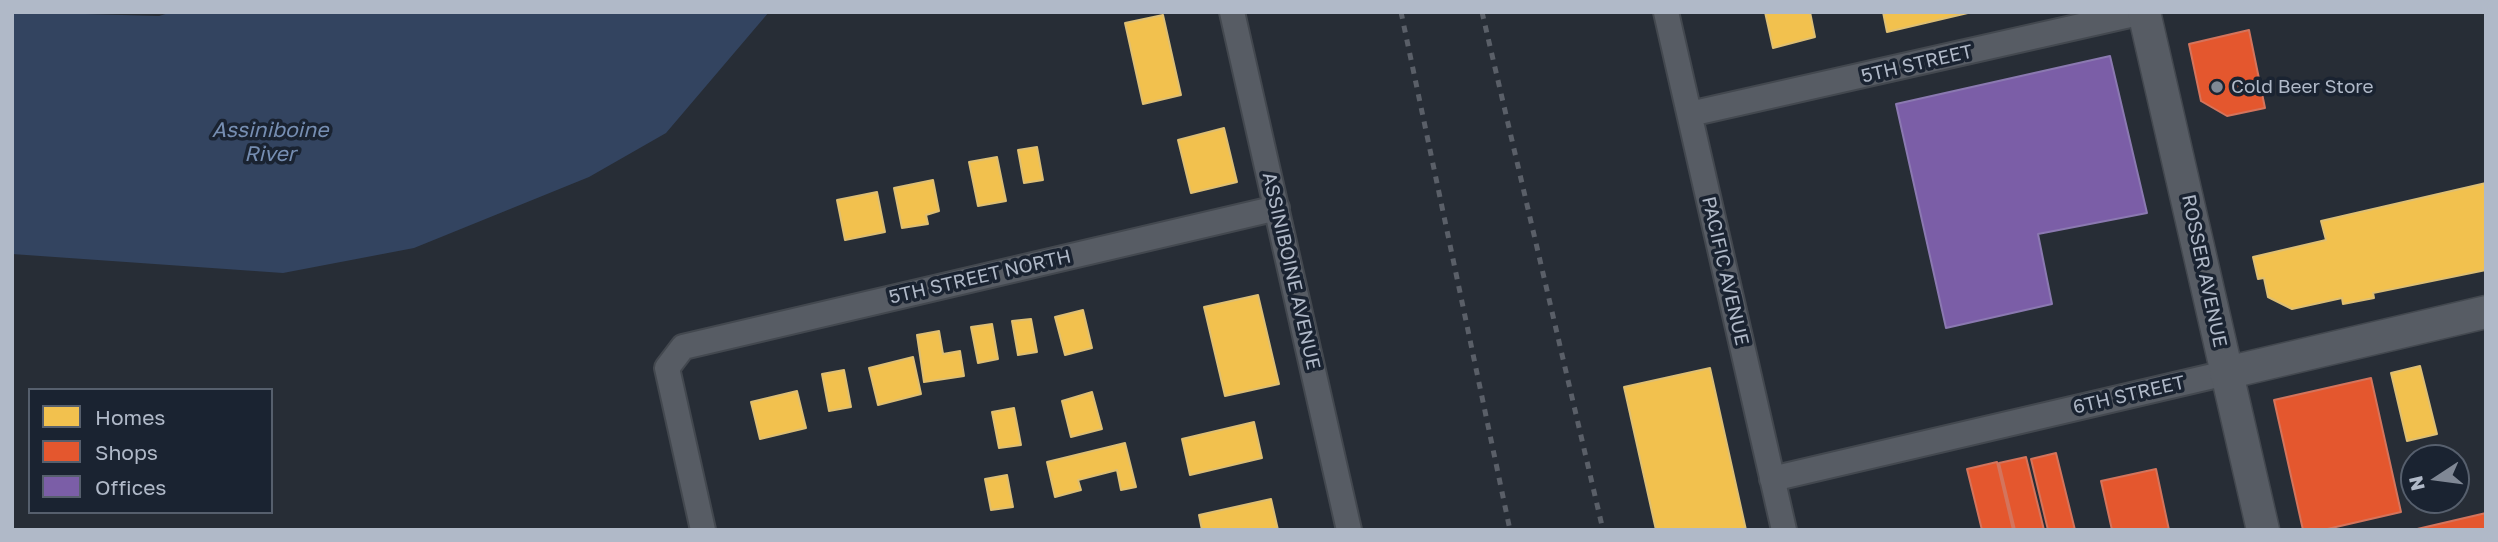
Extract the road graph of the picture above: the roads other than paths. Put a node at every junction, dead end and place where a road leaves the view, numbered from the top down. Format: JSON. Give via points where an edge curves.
{"nodes":[{"id":1,"x":1231,"y":12,"type":"edge"},
{"id":2,"x":1666,"y":12,"type":"edge"},
{"id":3,"x":2144,"y":12,"type":"edge"},
{"id":4,"x":1690,"y":114,"type":"junction"},
{"id":5,"x":1277,"y":208,"type":"junction"},
{"id":6,"x":2486,"y":312,"type":"edge"},
{"id":7,"x":2226,"y":373,"type":"junction"},
{"id":8,"x":1772,"y":479,"type":"junction"},
{"id":9,"x":704,"y":530,"type":"edge"},
{"id":10,"x":1349,"y":530,"type":"edge"},
{"id":11,"x":1784,"y":530,"type":"edge"},
{"id":12,"x":2263,"y":530,"type":"edge"}],
"edges":[{"from":1,"to":5,"type":"street","name":"ASSINIBOINE AVENUE"},
{"from":2,"to":4,"type":"street","name":"PACIFIC AVENUE"},
{"from":3,"to":4,"type":"street","name":"5TH STREET"},
{"from":3,"to":7,"type":"street","name":"ROSSER AVENUE"},
{"from":4,"to":8,"type":"street","name":"PACIFIC AVENUE"},
{"from":5,"to":9,"type":"street","name":"5TH STREET NORTH","via":[[684,347],[667,368]]},
{"from":5,"to":10,"type":"street","name":"ASSINIBOINE AVENUE"},
{"from":6,"to":7,"type":"street","name":"6TH STREET"},
{"from":7,"to":8,"type":"street","name":"6TH STREET"},
{"from":7,"to":12,"type":"street","name":"ROSSER AVENUE"},
{"from":8,"to":11,"type":"street","name":"PACIFIC AVENUE"}]}
